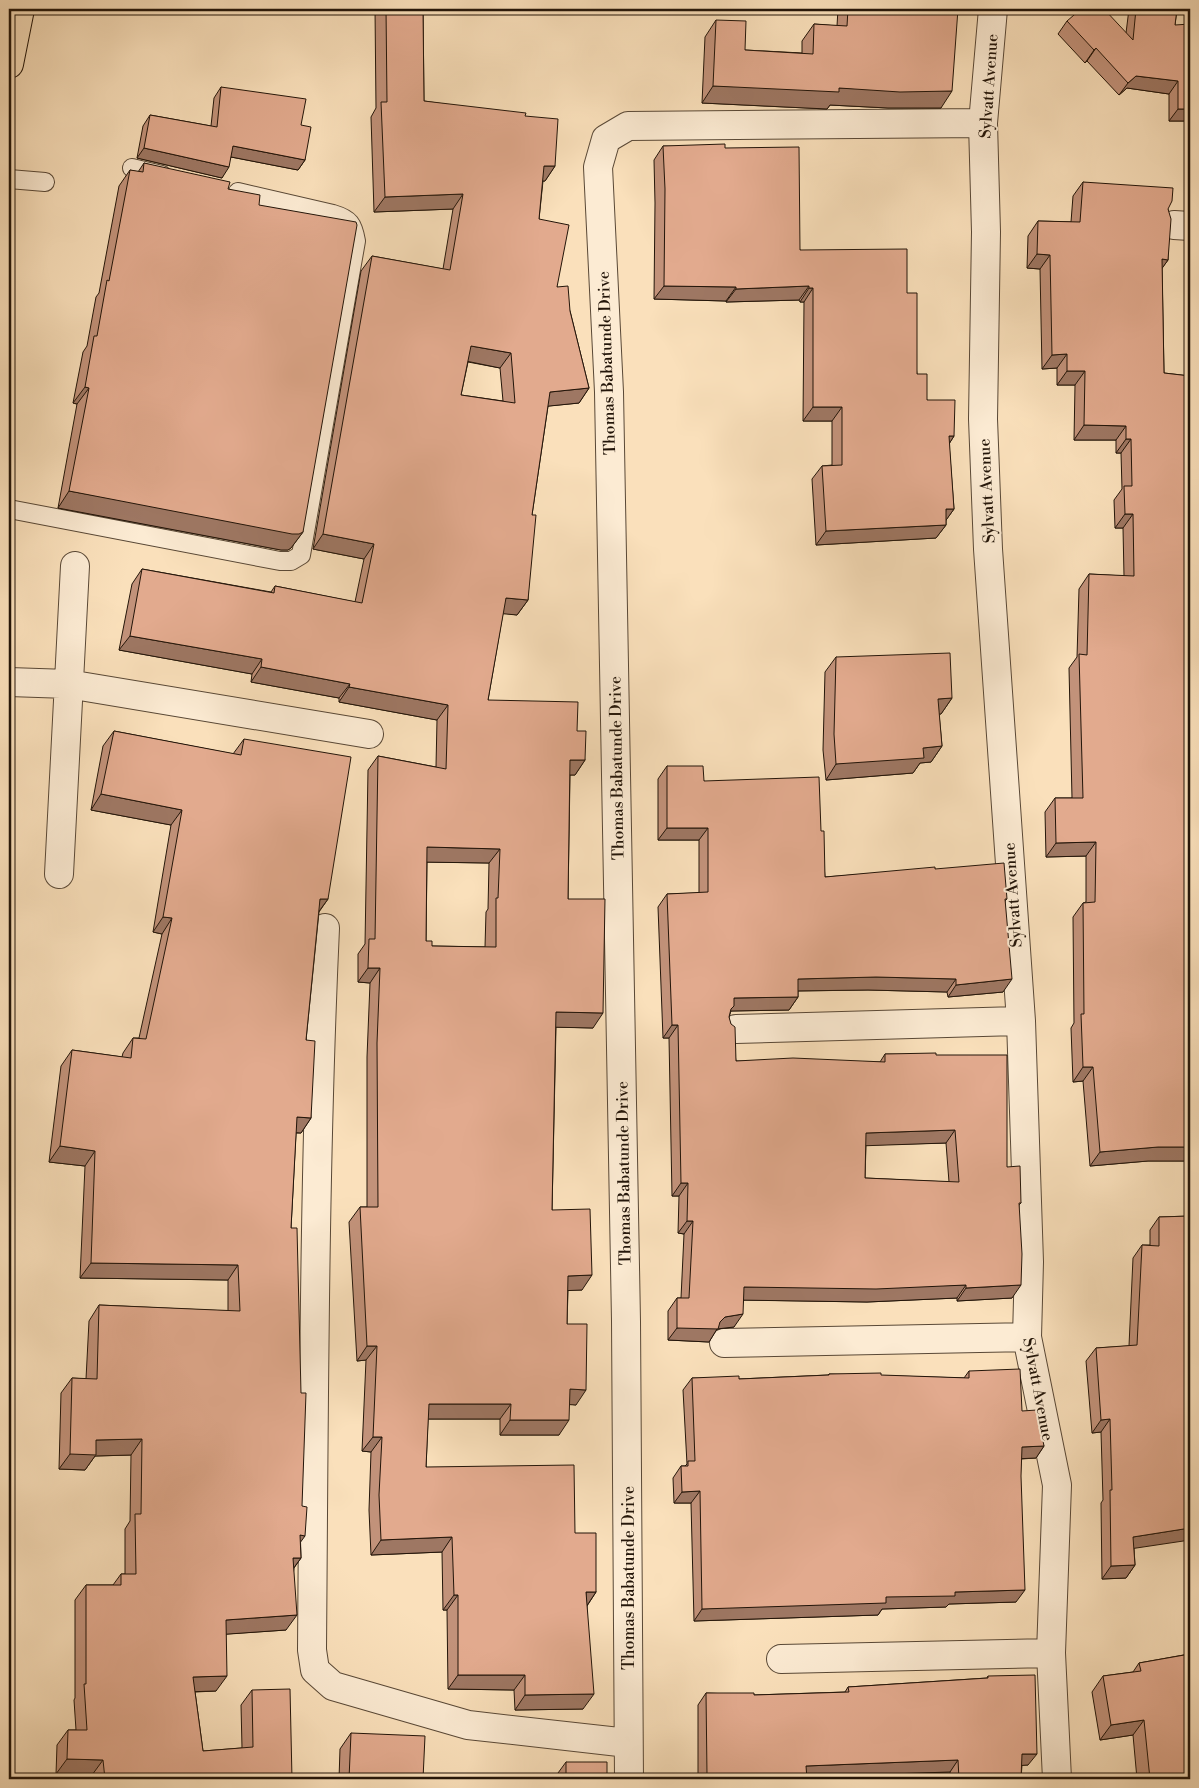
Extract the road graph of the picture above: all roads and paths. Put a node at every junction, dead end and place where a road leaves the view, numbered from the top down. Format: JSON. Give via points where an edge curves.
{"nodes":[{"id":1,"x":20,"y":9,"type":"edge"},
{"id":2,"x":993,"y":9,"type":"edge"},
{"id":3,"x":9,"y":64,"type":"edge"},
{"id":4,"x":983,"y":123,"type":"junction"},
{"id":5,"x":132,"y":168,"type":"edge"},
{"id":6,"x":180,"y":179,"type":"edge"},
{"id":7,"x":9,"y":180,"type":"edge"},
{"id":8,"x":45,"y":182,"type":"dead end"},
{"id":9,"x":218,"y":188,"type":"edge"},
{"id":10,"x":9,"y":509,"type":"edge"},
{"id":11,"x":75,"y":566,"type":"dead end"},
{"id":12,"x":9,"y":682,"type":"edge"},
{"id":13,"x":68,"y":684,"type":"junction"},
{"id":14,"x":369,"y":734,"type":"dead end"},
{"id":15,"x":59,"y":874,"type":"dead end"},
{"id":16,"x":325,"y":928,"type":"dead end"},
{"id":17,"x":1021,"y":1021,"type":"junction"},
{"id":18,"x":736,"y":1029,"type":"edge"},
{"id":19,"x":1027,"y":1337,"type":"junction"},
{"id":20,"x":724,"y":1343,"type":"dead end"},
{"id":21,"x":1051,"y":1653,"type":"junction"},
{"id":22,"x":781,"y":1659,"type":"dead end"},
{"id":23,"x":628,"y":1743,"type":"junction"},
{"id":24,"x":629,"y":1779,"type":"edge"},
{"id":25,"x":1057,"y":1779,"type":"edge"}],
"edges":[{"from":1,"to":3,"type":"main road"},
{"from":2,"to":4,"type":"street","name":"Sylvatt Avenue"},
{"from":4,"to":17,"type":"street","name":"Sylvatt Avenue","via":[[986,232],[983,419],[988,549]]},
{"from":4,"to":23,"type":"street","name":"Thomas Babatunde Drive","via":[[628,126],[606,139],[598,167],[609,392],[626,1312]]},
{"from":5,"to":6,"type":"lane"},
{"from":7,"to":8,"type":"lane"},
{"from":9,"to":10,"type":"lane","via":[[345,217],[354,227],[356,241],[302,555],[291,561],[280,561]]},
{"from":11,"to":13,"type":"street"},
{"from":12,"to":13,"type":"street"},
{"from":13,"to":14,"type":"street"},
{"from":13,"to":15,"type":"street"},
{"from":16,"to":23,"type":"street","via":[[314,1364],[312,1650],[316,1670],[333,1686],[468,1725]]},
{"from":17,"to":18,"type":"street"},
{"from":17,"to":19,"type":"street","name":"Sylvatt Avenue","via":[[1029,1262]]},
{"from":19,"to":20,"type":"street"},
{"from":19,"to":21,"type":"street","name":"Sylvatt Avenue","via":[[1058,1485]]},
{"from":21,"to":22,"type":"street"},
{"from":21,"to":25,"type":"street","name":"Sylvatt Avenue"},
{"from":23,"to":24,"type":"street","name":"Thomas Babatunde Drive"}]}
